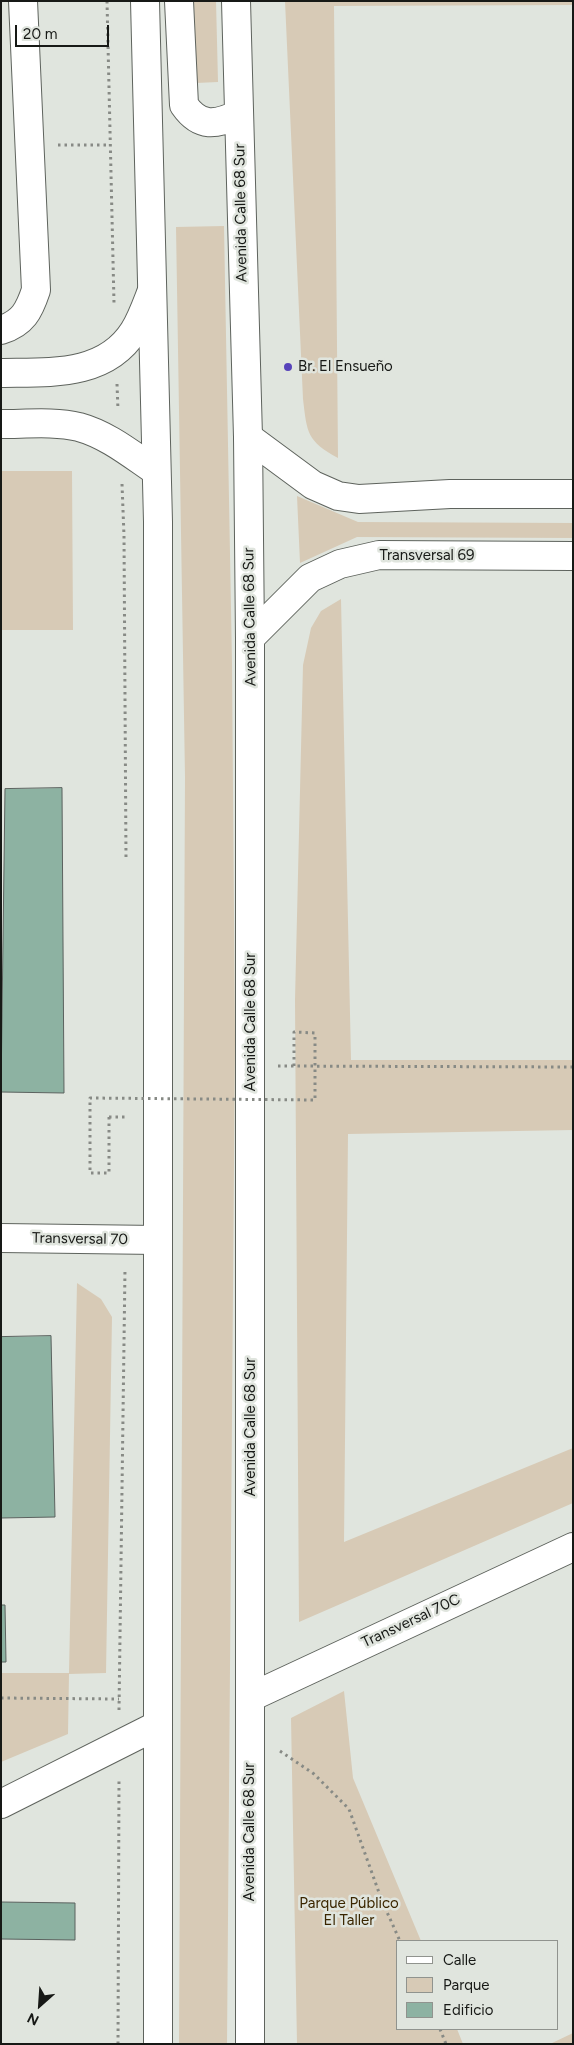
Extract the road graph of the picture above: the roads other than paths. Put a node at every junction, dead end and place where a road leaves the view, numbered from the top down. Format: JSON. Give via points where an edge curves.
{"nodes":[{"id":1,"x":24,"y":1,"type":"edge"},
{"id":2,"x":145,"y":1,"type":"edge"},
{"id":3,"x":179,"y":1,"type":"edge"},
{"id":4,"x":236,"y":1,"type":"edge"},
{"id":5,"x":239,"y":114,"type":"junction"},
{"id":6,"x":152,"y":293,"type":"junction"},
{"id":7,"x":1,"y":330,"type":"edge"},
{"id":8,"x":1,"y":373,"type":"edge"},
{"id":9,"x":1,"y":424,"type":"edge"},
{"id":10,"x":248,"y":437,"type":"junction"},
{"id":11,"x":156,"y":471,"type":"junction"},
{"id":12,"x":573,"y":494,"type":"edge"},
{"id":13,"x":573,"y":556,"type":"edge"},
{"id":14,"x":250,"y":638,"type":"junction"},
{"id":15,"x":1,"y":1238,"type":"edge"},
{"id":16,"x":158,"y":1240,"type":"junction"},
{"id":17,"x":573,"y":1547,"type":"edge"},
{"id":18,"x":251,"y":1697,"type":"junction"},
{"id":19,"x":158,"y":1725,"type":"junction"},
{"id":20,"x":1,"y":1804,"type":"edge"},
{"id":21,"x":158,"y":2044,"type":"edge"},
{"id":22,"x":250,"y":2044,"type":"edge"}],
"edges":[{"from":1,"to":7,"type":"main road","via":[[36,290],[26,316]]},
{"from":2,"to":6,"type":"main road"},
{"from":3,"to":5,"type":"main road","via":[[184,104],[191,115],[211,123],[223,122]]},
{"from":4,"to":5,"type":"main road","name":"Avenida Calle 68 Sur"},
{"from":5,"to":10,"type":"main road","name":"Avenida Calle 68 Sur"},
{"from":6,"to":8,"type":"main road","via":[[133,333],[116,352],[102,361],[83,369]]},
{"from":6,"to":11,"type":"main road"},
{"from":9,"to":11,"type":"main road","via":[[60,424],[96,432]]},
{"from":10,"to":12,"type":"main road","via":[[313,485],[338,496],[359,499],[450,494]]},
{"from":10,"to":14,"type":"main road","name":"Avenida Calle 68 Sur"},
{"from":11,"to":16,"type":"main road"},
{"from":13,"to":14,"type":"main road","name":"Transversal 69","via":[[378,555],[340,564],[310,578]]},
{"from":14,"to":18,"type":"main road","name":"Avenida Calle 68 Sur"},
{"from":15,"to":16,"type":"main road","name":"Transversal 70"},
{"from":16,"to":19,"type":"main road"},
{"from":17,"to":18,"type":"main road","name":"Transversal 70C"},
{"from":18,"to":22,"type":"main road","name":"Avenida Calle 68 Sur"},
{"from":19,"to":20,"type":"main road"},
{"from":19,"to":21,"type":"main road"}]}
